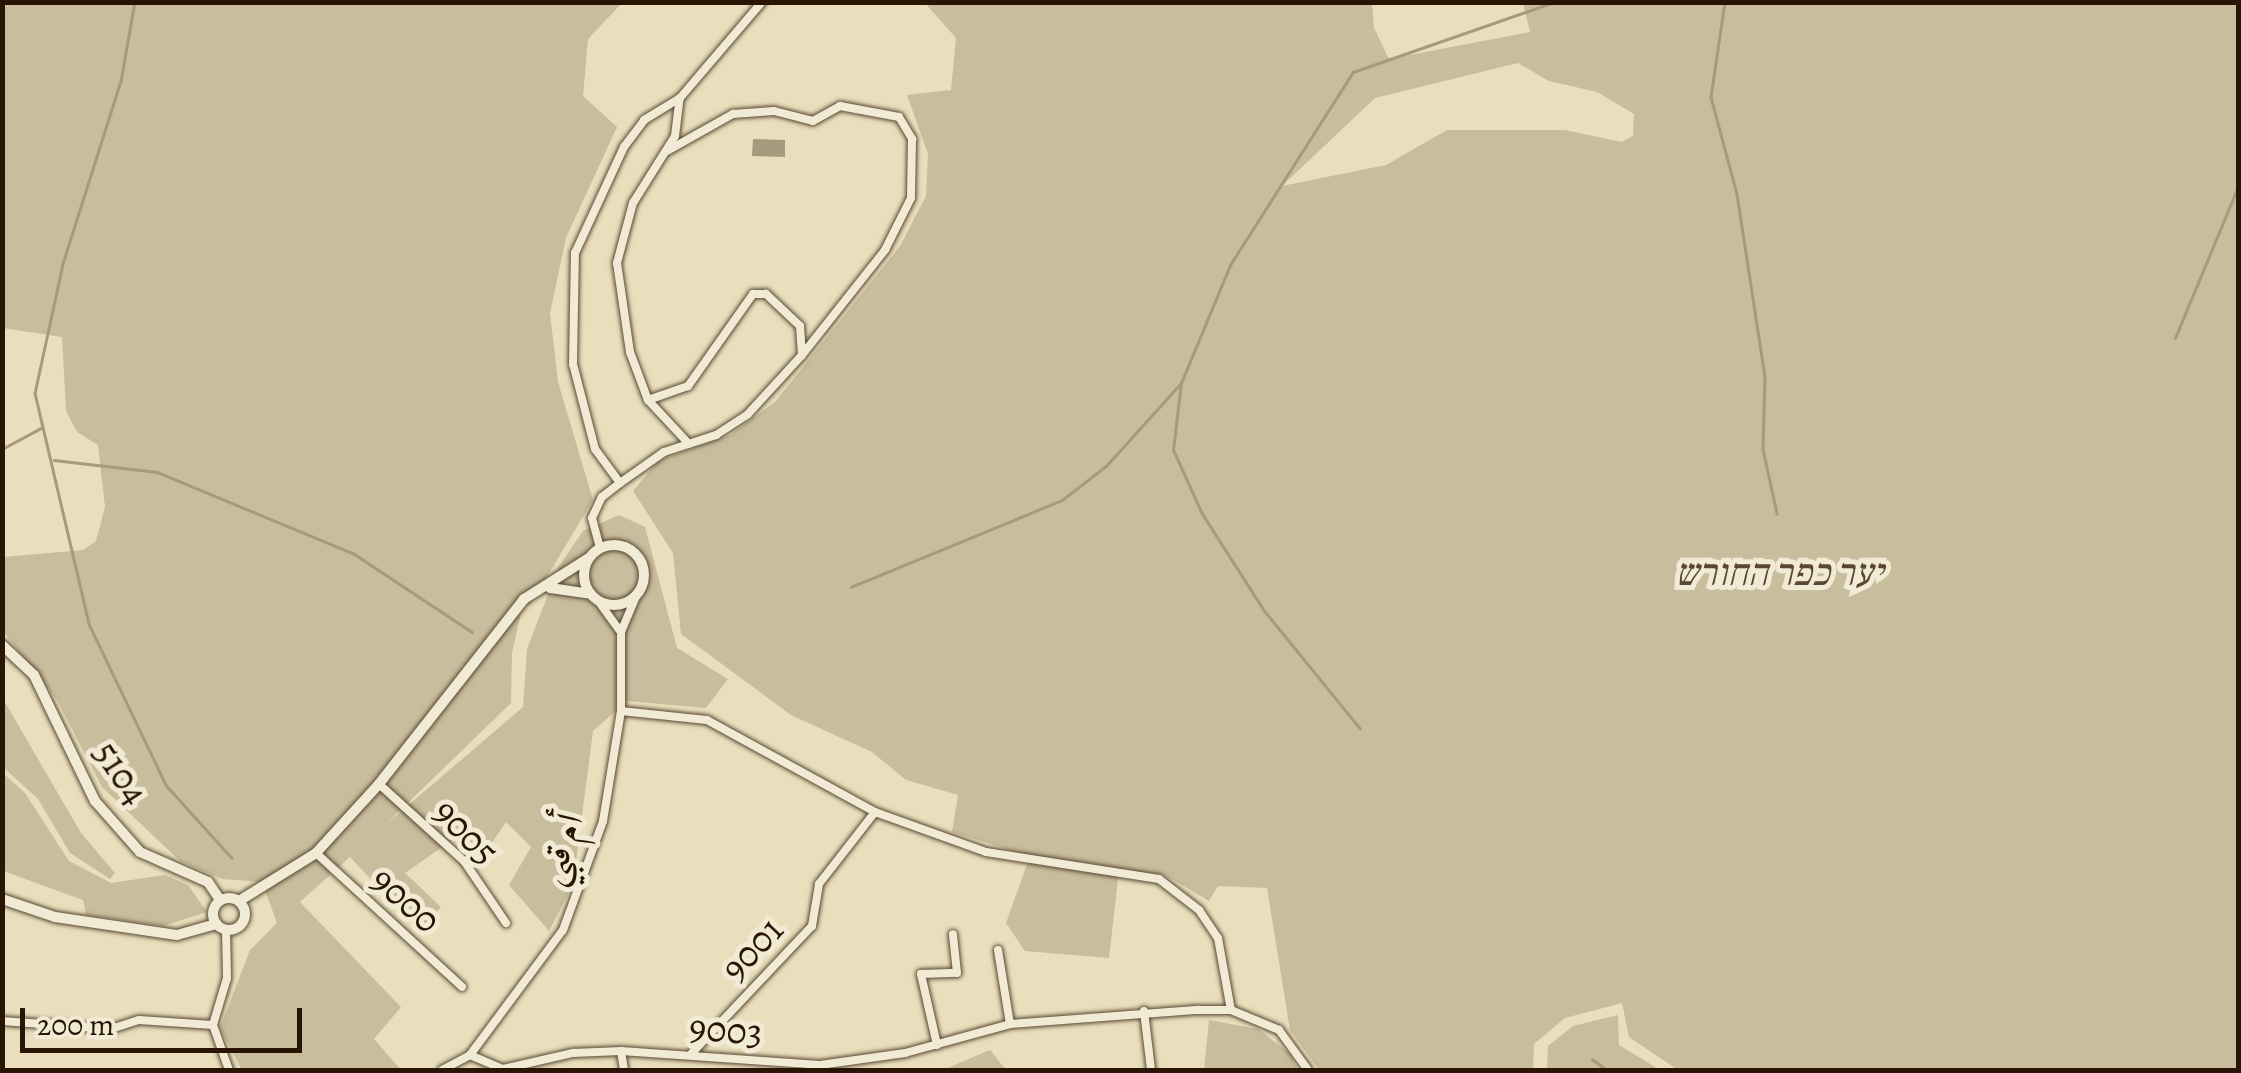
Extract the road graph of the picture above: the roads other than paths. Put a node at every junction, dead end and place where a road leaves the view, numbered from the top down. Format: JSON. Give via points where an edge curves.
{"nodes":[{"id":1,"x":762,"y":2,"type":"edge"},
{"id":2,"x":680,"y":98,"type":"junction"},
{"id":3,"x":668,"y":151,"type":"junction"},
{"id":4,"x":802,"y":355,"type":"junction"},
{"id":5,"x":648,"y":400,"type":"junction"},
{"id":6,"x":689,"y":444,"type":"junction"},
{"id":7,"x":620,"y":483,"type":"junction"},
{"id":8,"x":600,"y":548,"type":"junction"},
{"id":9,"x":588,"y":559,"type":"junction"},
{"id":10,"x":540,"y":591,"type":"junction"},
{"id":11,"x":638,"y":594,"type":"junction"},
{"id":12,"x":595,"y":598,"type":"junction"},
{"id":13,"x":621,"y":632,"type":"junction"},
{"id":14,"x":2,"y":645,"type":"edge"},
{"id":15,"x":622,"y":711,"type":"junction"},
{"id":16,"x":379,"y":784,"type":"junction"},
{"id":17,"x":875,"y":812,"type":"junction"},
{"id":18,"x":316,"y":853,"type":"junction"},
{"id":19,"x":2,"y":899,"type":"edge"},
{"id":20,"x":220,"y":900,"type":"junction"},
{"id":21,"x":239,"y":901,"type":"junction"},
{"id":22,"x":506,"y":923,"type":"dead end"},
{"id":23,"x":221,"y":926,"type":"junction"},
{"id":24,"x":953,"y":934,"type":"dead end"},
{"id":25,"x":998,"y":950,"type":"dead end"},
{"id":26,"x":462,"y":987,"type":"dead end"},
{"id":27,"x":1231,"y":1010,"type":"junction"},
{"id":28,"x":1144,"y":1011,"type":"junction"},
{"id":29,"x":2,"y":1021,"type":"edge"},
{"id":30,"x":1010,"y":1024,"type":"junction"},
{"id":31,"x":213,"y":1025,"type":"junction"},
{"id":32,"x":937,"y":1045,"type":"junction"},
{"id":33,"x":621,"y":1050,"type":"junction"},
{"id":34,"x":470,"y":1054,"type":"junction"},
{"id":35,"x":691,"y":1054,"type":"junction"},
{"id":36,"x":229,"y":1070,"type":"edge"},
{"id":37,"x":442,"y":1070,"type":"edge"},
{"id":38,"x":624,"y":1070,"type":"edge"},
{"id":39,"x":1151,"y":1070,"type":"edge"},
{"id":40,"x":1308,"y":1070,"type":"edge"}],
"edges":[{"from":1,"to":2,"type":"street"},
{"from":2,"to":3,"type":"street"},
{"from":2,"to":7,"type":"street","via":[[644,120],[624,148],[575,253],[574,364],[595,448]]},
{"from":3,"to":4,"type":"street","via":[[733,114],[774,111],[813,122],[840,106],[899,117],[912,139],[911,198],[885,250]]},
{"from":3,"to":5,"type":"street","via":[[633,203],[617,263],[630,352]]},
{"from":4,"to":5,"type":"street","via":[[800,326],[766,294],[753,294],[688,386]]},
{"from":4,"to":6,"type":"street","via":[[748,414]]},
{"from":5,"to":6,"type":"street"},
{"from":6,"to":7,"type":"street"},
{"from":7,"to":8,"type":"street","via":[[602,497],[592,518]]},
{"from":8,"to":9,"type":"street"},
{"from":8,"to":11,"type":"street","via":[[614,544],[634,552],[643,568]]},
{"from":9,"to":10,"type":"street"},
{"from":9,"to":12,"type":"street","via":[[584,580]]},
{"from":10,"to":12,"type":"street","via":[[569,586]]},
{"from":10,"to":16,"type":"street","via":[[480,648]]},
{"from":11,"to":12,"type":"street","via":[[620,604]]},
{"from":11,"to":13,"type":"street","name":"أم قبي"},
{"from":12,"to":13,"type":"street"},
{"from":13,"to":15,"type":"street","name":"أم قبي"},
{"from":14,"to":20,"type":"street","name":"5104","via":[[34,676],[95,801],[140,852],[208,882]]},
{"from":15,"to":17,"type":"street","via":[[707,720]]},
{"from":15,"to":34,"type":"street","name":"أم قبي","via":[[604,821],[563,930]]},
{"from":16,"to":18,"type":"street"},
{"from":16,"to":22,"type":"street","name":"9005","via":[[464,861]]},
{"from":17,"to":27,"type":"street","via":[[986,852],[1158,879],[1199,910],[1218,938]]},
{"from":17,"to":35,"type":"street","name":"9001","via":[[819,884],[812,926]]},
{"from":18,"to":21,"type":"street"},
{"from":18,"to":26,"type":"street","name":"9000"},
{"from":19,"to":23,"type":"street","via":[[55,918],[177,935]]},
{"from":20,"to":21,"type":"street"},
{"from":20,"to":23,"type":"street"},
{"from":21,"to":23,"type":"street","via":[[242,922]]},
{"from":23,"to":31,"type":"street","via":[[227,978]]},
{"from":24,"to":32,"type":"street","via":[[957,973],[922,974]]},
{"from":25,"to":30,"type":"street"},
{"from":27,"to":28,"type":"street","name":"9003"},
{"from":27,"to":40,"type":"street","name":"9003","via":[[1279,1030]]},
{"from":28,"to":30,"type":"street","name":"9003"},
{"from":28,"to":39,"type":"street"},
{"from":29,"to":31,"type":"street","via":[[111,1029],[140,1020]]},
{"from":30,"to":32,"type":"street","name":"9003"},
{"from":31,"to":36,"type":"street"},
{"from":32,"to":35,"type":"street","name":"9003","via":[[820,1065]]},
{"from":33,"to":34,"type":"street","name":"9003","via":[[573,1052],[503,1069]]},
{"from":33,"to":35,"type":"street","name":"9003"},
{"from":33,"to":38,"type":"street"},
{"from":34,"to":37,"type":"street"}]}
